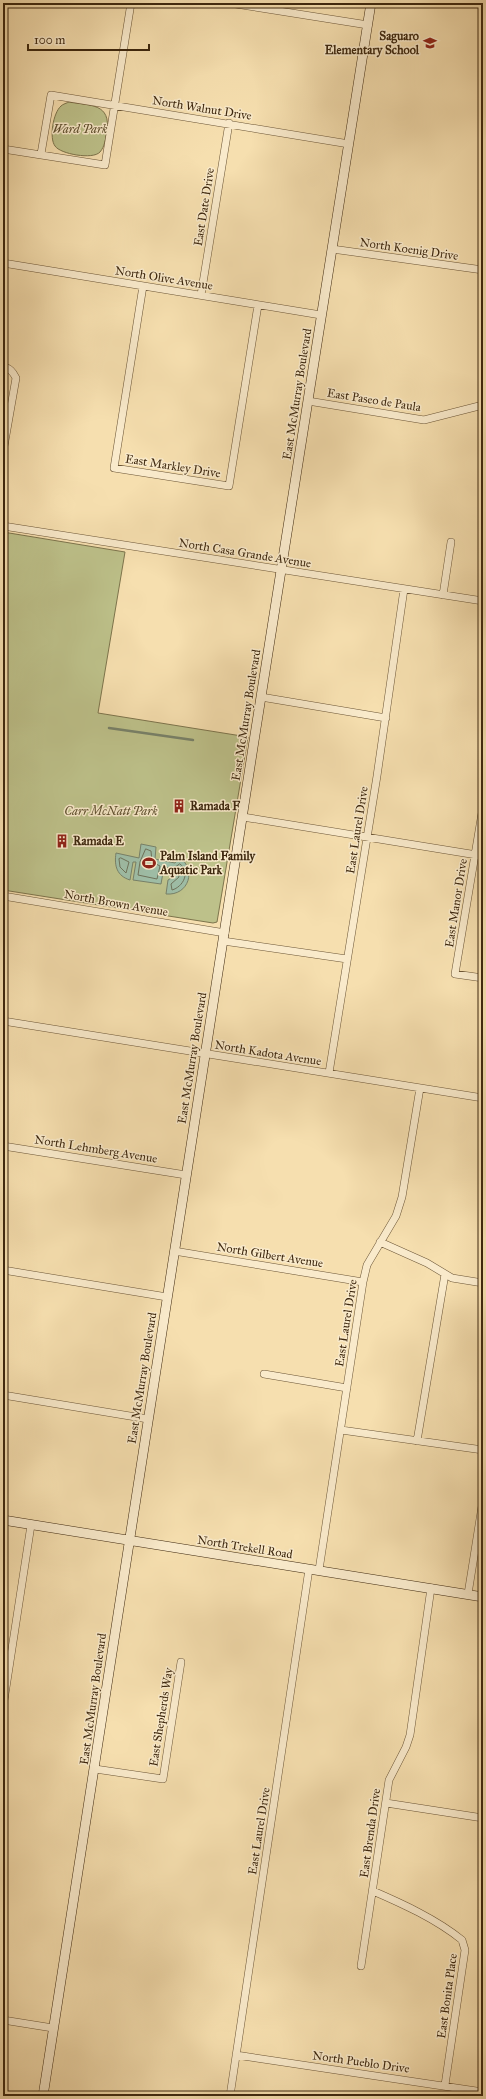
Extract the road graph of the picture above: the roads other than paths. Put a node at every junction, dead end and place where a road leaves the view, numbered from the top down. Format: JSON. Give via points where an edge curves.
{"nodes":[{"id":1,"x":131,"y":3,"type":"edge"},
{"id":2,"x":229,"y":3,"type":"edge"},
{"id":3,"x":372,"y":3,"type":"edge"},
{"id":4,"x":368,"y":25,"type":"junction"},
{"id":5,"x":114,"y":105,"type":"junction"},
{"id":6,"x":229,"y":123,"type":"junction"},
{"id":7,"x":349,"y":144,"type":"junction"},
{"id":8,"x":3,"y":148,"type":"edge"},
{"id":9,"x":41,"y":154,"type":"junction"},
{"id":10,"x":332,"y":249,"type":"junction"},
{"id":11,"x":3,"y":263,"type":"edge"},
{"id":12,"x":483,"y":270,"type":"edge"},
{"id":13,"x":143,"y":286,"type":"junction"},
{"id":14,"x":201,"y":295,"type":"junction"},
{"id":15,"x":258,"y":304,"type":"junction"},
{"id":16,"x":321,"y":315,"type":"junction"},
{"id":17,"x":3,"y":367,"type":"edge"},
{"id":18,"x":308,"y":401,"type":"junction"},
{"id":19,"x":483,"y":407,"type":"edge"},
{"id":20,"x":3,"y":452,"type":"edge"},
{"id":21,"x":3,"y":526,"type":"edge"},
{"id":22,"x":451,"y":542,"type":"dead end"},
{"id":23,"x":281,"y":571,"type":"junction"},
{"id":24,"x":404,"y":589,"type":"junction"},
{"id":25,"x":443,"y":595,"type":"junction"},
{"id":26,"x":483,"y":601,"type":"edge"},
{"id":27,"x":261,"y":697,"type":"junction"},
{"id":28,"x":386,"y":718,"type":"junction"},
{"id":29,"x":483,"y":807,"type":"edge"},
{"id":30,"x":243,"y":817,"type":"junction"},
{"id":31,"x":367,"y":838,"type":"junction"},
{"id":32,"x":475,"y":855,"type":"junction"},
{"id":33,"x":483,"y":856,"type":"edge"},
{"id":34,"x":3,"y":896,"type":"edge"},
{"id":35,"x":224,"y":937,"type":"junction"},
{"id":36,"x":348,"y":959,"type":"junction"},
{"id":37,"x":483,"y":978,"type":"edge"},
{"id":38,"x":3,"y":1021,"type":"edge"},
{"id":39,"x":205,"y":1054,"type":"junction"},
{"id":40,"x":328,"y":1073,"type":"junction"},
{"id":41,"x":420,"y":1088,"type":"junction"},
{"id":42,"x":483,"y":1098,"type":"edge"},
{"id":43,"x":3,"y":1146,"type":"edge"},
{"id":44,"x":186,"y":1175,"type":"junction"},
{"id":45,"x":380,"y":1242,"type":"junction"},
{"id":46,"x":174,"y":1251,"type":"junction"},
{"id":47,"x":3,"y":1270,"type":"edge"},
{"id":48,"x":445,"y":1274,"type":"junction"},
{"id":49,"x":363,"y":1282,"type":"junction"},
{"id":50,"x":483,"y":1283,"type":"edge"},
{"id":51,"x":167,"y":1297,"type":"junction"},
{"id":52,"x":264,"y":1374,"type":"dead end"},
{"id":53,"x":348,"y":1388,"type":"junction"},
{"id":54,"x":3,"y":1395,"type":"edge"},
{"id":55,"x":148,"y":1419,"type":"junction"},
{"id":56,"x":341,"y":1430,"type":"junction"},
{"id":57,"x":417,"y":1441,"type":"junction"},
{"id":58,"x":483,"y":1450,"type":"edge"},
{"id":59,"x":483,"y":1500,"type":"edge"},
{"id":60,"x":3,"y":1520,"type":"edge"},
{"id":61,"x":31,"y":1525,"type":"junction"},
{"id":62,"x":128,"y":1540,"type":"junction"},
{"id":63,"x":314,"y":1570,"type":"junction"},
{"id":64,"x":431,"y":1588,"type":"junction"},
{"id":65,"x":468,"y":1594,"type":"junction"},
{"id":66,"x":483,"y":1597,"type":"edge"},
{"id":67,"x":181,"y":1662,"type":"dead end"},
{"id":68,"x":3,"y":1706,"type":"edge"},
{"id":69,"x":95,"y":1769,"type":"junction"},
{"id":70,"x":386,"y":1803,"type":"junction"},
{"id":71,"x":483,"y":1818,"type":"edge"},
{"id":72,"x":373,"y":1891,"type":"junction"},
{"id":73,"x":360,"y":1966,"type":"dead end"},
{"id":74,"x":3,"y":2020,"type":"edge"},
{"id":75,"x":53,"y":2028,"type":"junction"},
{"id":76,"x":236,"y":2055,"type":"junction"},
{"id":77,"x":445,"y":2085,"type":"junction"},
{"id":78,"x":483,"y":2092,"type":"edge"},
{"id":79,"x":43,"y":2096,"type":"edge"},
{"id":80,"x":230,"y":2096,"type":"edge"}],
"edges":[{"from":1,"to":5,"type":"street"},
{"from":2,"to":4,"type":"street"},
{"from":3,"to":4,"type":"street","name":"East McMurray Boulevard"},
{"from":4,"to":7,"type":"street","name":"East McMurray Boulevard"},
{"from":5,"to":6,"type":"street","name":"North Walnut Drive"},
{"from":5,"to":9,"type":"street","name":"North Walnut Drive","via":[[51,95]]},
{"from":5,"to":9,"type":"street","via":[[105,165]]},
{"from":6,"to":7,"type":"street","name":"North Walnut Drive"},
{"from":6,"to":14,"type":"street","name":"East Date Drive"},
{"from":7,"to":10,"type":"street","name":"East McMurray Boulevard"},
{"from":8,"to":9,"type":"street"},
{"from":10,"to":12,"type":"street","name":"North Koenig Drive"},
{"from":10,"to":16,"type":"street","name":"East McMurray Boulevard"},
{"from":11,"to":13,"type":"street","name":"North Olive Avenue"},
{"from":13,"to":14,"type":"street","name":"North Olive Avenue"},
{"from":13,"to":15,"type":"street","name":"East Markley Drive","via":[[114,468],[229,486]]},
{"from":14,"to":15,"type":"street","name":"North Olive Avenue"},
{"from":15,"to":16,"type":"street","name":"North Olive Avenue"},
{"from":16,"to":18,"type":"street","name":"East McMurray Boulevard"},
{"from":17,"to":20,"type":"street","via":[[14,372],[16,378]]},
{"from":18,"to":19,"type":"street","name":"East Paseo de Paula","via":[[424,420]]},
{"from":18,"to":23,"type":"street","name":"East McMurray Boulevard"},
{"from":21,"to":23,"type":"street","name":"North Casa Grande Avenue"},
{"from":22,"to":25,"type":"street"},
{"from":23,"to":24,"type":"street","name":"North Casa Grande Avenue"},
{"from":23,"to":27,"type":"street","name":"East McMurray Boulevard"},
{"from":24,"to":25,"type":"street","name":"North Casa Grande Avenue"},
{"from":24,"to":28,"type":"street","name":"East Laurel Drive"},
{"from":25,"to":26,"type":"street","name":"North Casa Grande Avenue"},
{"from":27,"to":28,"type":"street"},
{"from":27,"to":30,"type":"street","name":"East McMurray Boulevard"},
{"from":28,"to":31,"type":"street","name":"East Laurel Drive"},
{"from":29,"to":32,"type":"street","name":"East Manor Drive"},
{"from":30,"to":31,"type":"street"},
{"from":30,"to":35,"type":"street","name":"East McMurray Boulevard"},
{"from":31,"to":32,"type":"street"},
{"from":31,"to":36,"type":"street","name":"East Laurel Drive"},
{"from":32,"to":33,"type":"street"},
{"from":32,"to":37,"type":"street","name":"East Manor Drive","via":[[455,974]]},
{"from":34,"to":35,"type":"street","name":"North Brown Avenue"},
{"from":35,"to":36,"type":"street","name":"North Brown Avenue"},
{"from":35,"to":39,"type":"street","name":"East McMurray Boulevard"},
{"from":36,"to":40,"type":"street","name":"East Laurel Drive"},
{"from":38,"to":39,"type":"street","name":"North Kadota Avenue"},
{"from":39,"to":40,"type":"street","name":"North Kadota Avenue"},
{"from":39,"to":44,"type":"street","name":"East McMurray Boulevard"},
{"from":40,"to":41,"type":"street","name":"North Kadota Avenue"},
{"from":41,"to":42,"type":"street","name":"North Kadota Avenue"},
{"from":41,"to":45,"type":"street","name":"East Laurel Drive","via":[[402,1197],[396,1216]]},
{"from":43,"to":44,"type":"street","name":"North Lehmberg Avenue"},
{"from":44,"to":46,"type":"street","name":"East McMurray Boulevard"},
{"from":45,"to":48,"type":"street"},
{"from":45,"to":49,"type":"street","name":"East Laurel Drive","via":[[367,1265]]},
{"from":46,"to":49,"type":"street","name":"North Gilbert Avenue"},
{"from":46,"to":51,"type":"street","name":"East McMurray Boulevard"},
{"from":47,"to":51,"type":"street"},
{"from":48,"to":50,"type":"street","via":[[452,1278]]},
{"from":48,"to":57,"type":"street"},
{"from":49,"to":53,"type":"street","name":"East Laurel Drive"},
{"from":51,"to":55,"type":"street","name":"East McMurray Boulevard"},
{"from":52,"to":53,"type":"street"},
{"from":53,"to":56,"type":"street","name":"East Laurel Drive"},
{"from":54,"to":55,"type":"street"},
{"from":55,"to":62,"type":"street","name":"East McMurray Boulevard"},
{"from":56,"to":57,"type":"street"},
{"from":56,"to":63,"type":"street","name":"East Laurel Drive"},
{"from":57,"to":58,"type":"street"},
{"from":59,"to":65,"type":"street"},
{"from":60,"to":61,"type":"street","name":"North Trekell Road"},
{"from":61,"to":62,"type":"street","name":"North Trekell Road"},
{"from":61,"to":68,"type":"street"},
{"from":62,"to":63,"type":"street","name":"North Trekell Road"},
{"from":62,"to":69,"type":"street","name":"East McMurray Boulevard"},
{"from":63,"to":64,"type":"street","name":"North Trekell Road"},
{"from":63,"to":76,"type":"street","name":"East Laurel Drive"},
{"from":64,"to":65,"type":"street","name":"North Trekell Road"},
{"from":64,"to":70,"type":"street","name":"East Brenda Drive","via":[[410,1735],[389,1780]]},
{"from":65,"to":66,"type":"street","name":"North Trekell Road"},
{"from":67,"to":69,"type":"street","name":"East Shepherds Way","via":[[163,1779]]},
{"from":69,"to":75,"type":"street","name":"East McMurray Boulevard"},
{"from":70,"to":71,"type":"street"},
{"from":70,"to":72,"type":"street","name":"East Brenda Drive"},
{"from":72,"to":73,"type":"street","name":"East Brenda Drive"},
{"from":72,"to":77,"type":"street","name":"East Bonita Place","via":[[453,1932],[462,1940],[465,1950]]},
{"from":74,"to":75,"type":"street"},
{"from":75,"to":79,"type":"street","name":"East McMurray Boulevard"},
{"from":76,"to":77,"type":"street","name":"North Pueblo Drive"},
{"from":76,"to":80,"type":"street","name":"East Laurel Drive"},
{"from":77,"to":78,"type":"street","name":"North Pueblo Drive"}]}
